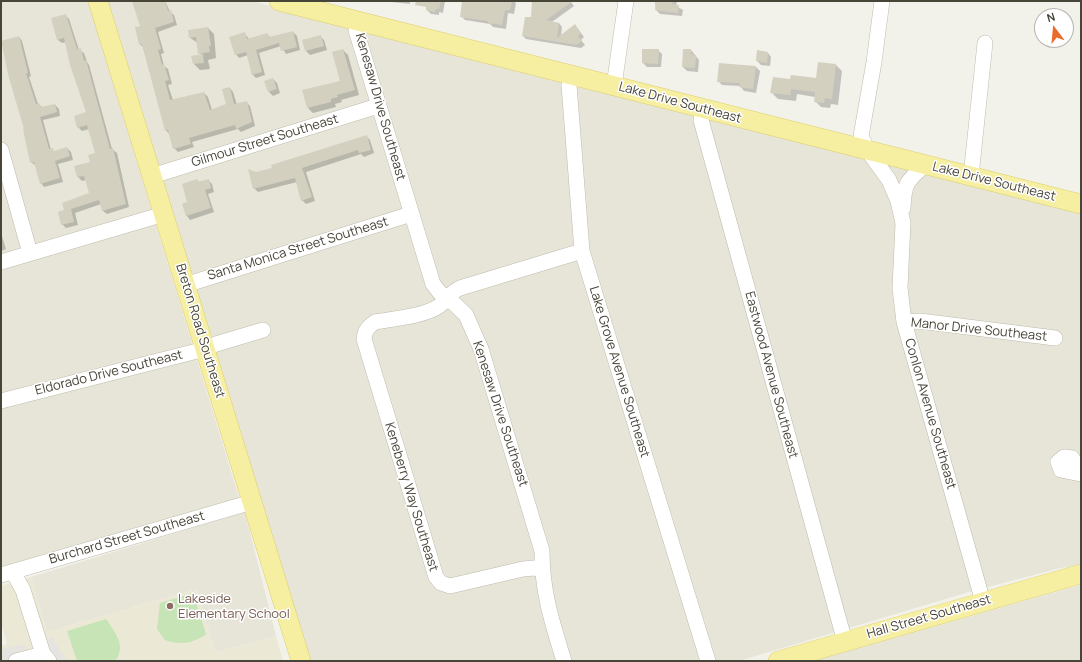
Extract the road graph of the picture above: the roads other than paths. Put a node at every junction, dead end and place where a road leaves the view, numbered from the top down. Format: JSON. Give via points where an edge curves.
{"nodes":[{"id":1,"x":98,"y":1,"type":"edge"},
{"id":2,"x":279,"y":1,"type":"edge"},
{"id":3,"x":626,"y":1,"type":"edge"},
{"id":4,"x":882,"y":1,"type":"edge"},
{"id":5,"x":358,"y":22,"type":"junction"},
{"id":6,"x":985,"y":43,"type":"dead end"},
{"id":7,"x":572,"y":76,"type":"junction"},
{"id":8,"x":614,"y":86,"type":"junction"},
{"id":9,"x":378,"y":106,"type":"junction"},
{"id":10,"x":704,"y":109,"type":"junction"},
{"id":11,"x":1,"y":150,"type":"edge"},
{"id":12,"x":868,"y":151,"type":"junction"},
{"id":13,"x":926,"y":165,"type":"junction"},
{"id":14,"x":152,"y":176,"type":"junction"},
{"id":15,"x":971,"y":176,"type":"junction"},
{"id":16,"x":1081,"y":204,"type":"edge"},
{"id":17,"x":164,"y":214,"type":"junction"},
{"id":18,"x":411,"y":214,"type":"junction"},
{"id":19,"x":903,"y":223,"type":"junction"},
{"id":20,"x":582,"y":251,"type":"junction"},
{"id":21,"x":30,"y":253,"type":"junction"},
{"id":22,"x":1,"y":262,"type":"edge"},
{"id":23,"x":186,"y":285,"type":"junction"},
{"id":24,"x":447,"y":297,"type":"junction"},
{"id":25,"x":904,"y":322,"type":"junction"},
{"id":26,"x":263,"y":330,"type":"dead end"},
{"id":27,"x":1055,"y":338,"type":"dead end"},
{"id":28,"x":205,"y":349,"type":"junction"},
{"id":29,"x":1,"y":400,"type":"edge"},
{"id":30,"x":252,"y":502,"type":"junction"},
{"id":31,"x":542,"y":570,"type":"junction"},
{"id":32,"x":7,"y":573,"type":"edge"},
{"id":33,"x":1081,"y":574,"type":"edge"},
{"id":34,"x":983,"y":602,"type":"junction"},
{"id":35,"x":845,"y":642,"type":"junction"},
{"id":36,"x":46,"y":657,"type":"edge"},
{"id":37,"x":16,"y":661,"type":"edge"},
{"id":38,"x":301,"y":661,"type":"edge"},
{"id":39,"x":564,"y":661,"type":"edge"},
{"id":40,"x":708,"y":661,"type":"edge"},
{"id":41,"x":778,"y":661,"type":"edge"}],
"edges":[{"from":1,"to":14,"type":"main road","name":"Breton Road Southeast"},
{"from":2,"to":5,"type":"main road","name":"Lake Drive Southeast"},
{"from":3,"to":8,"type":"street"},
{"from":4,"to":12,"type":"street","name":"Conlon Avenue Southeast","via":[[861,136]]},
{"from":5,"to":7,"type":"main road","name":"Lake Drive Southeast"},
{"from":5,"to":9,"type":"street","name":"Kenesaw Drive Southeast","via":[[356,30]]},
{"from":6,"to":15,"type":"street"},
{"from":7,"to":8,"type":"main road","name":"Lake Drive Southeast"},
{"from":7,"to":20,"type":"street","name":"Lake Grove Avenue Southeast","via":[[569,85]]},
{"from":8,"to":10,"type":"main road","name":"Lake Drive Southeast"},
{"from":9,"to":14,"type":"street","name":"Gilmour Street Southeast"},
{"from":9,"to":18,"type":"street","name":"Kenesaw Drive Southeast"},
{"from":10,"to":12,"type":"main road","name":"Lake Drive Southeast"},
{"from":10,"to":35,"type":"street","name":"Eastwood Avenue Southeast","via":[[701,120]]},
{"from":11,"to":21,"type":"street"},
{"from":12,"to":13,"type":"main road","name":"Lake Drive Southeast"},
{"from":12,"to":19,"type":"street","name":"Conlon Avenue Southeast","via":[[889,180],[898,201]]},
{"from":13,"to":15,"type":"main road","name":"Lake Drive Southeast"},
{"from":13,"to":19,"type":"street","name":"Conlon Avenue Southeast","via":[[903,190]]},
{"from":14,"to":17,"type":"main road","name":"Breton Road Southeast"},
{"from":15,"to":16,"type":"main road","name":"Lake Drive Southeast"},
{"from":17,"to":21,"type":"street"},
{"from":17,"to":23,"type":"main road","name":"Breton Road Southeast"},
{"from":18,"to":23,"type":"street","name":"Santa Monica Street Southeast"},
{"from":18,"to":24,"type":"street","name":"Kenesaw Drive Southeast","via":[[433,284]]},
{"from":19,"to":25,"type":"street","name":"Conlon Avenue Southeast","via":[[900,288]]},
{"from":20,"to":24,"type":"street","via":[[460,288],[452,291]]},
{"from":20,"to":40,"type":"street","name":"Lake Grove Avenue Southeast"},
{"from":21,"to":22,"type":"street"},
{"from":23,"to":28,"type":"main road","name":"Breton Road Southeast"},
{"from":24,"to":31,"type":"street","name":"Kenesaw Drive Southeast","via":[[466,315],[481,349],[542,551]]},
{"from":24,"to":31,"type":"street","name":"Keneberry Way Southeast","via":[[433,309],[375,322],[365,332],[364,339],[436,577],[441,583],[450,586],[523,569]]},
{"from":25,"to":27,"type":"street","name":"Manor Drive Southeast","via":[[920,321]]},
{"from":25,"to":34,"type":"street","name":"Conlon Avenue Southeast"},
{"from":26,"to":28,"type":"street","name":"Eldorado Drive Southeast"},
{"from":28,"to":29,"type":"street","name":"Eldorado Drive Southeast"},
{"from":28,"to":30,"type":"main road","name":"Breton Road Southeast"},
{"from":30,"to":32,"type":"street","name":"Burchard Street Southeast"},
{"from":30,"to":38,"type":"main road","name":"Breton Road Southeast"},
{"from":31,"to":39,"type":"street","name":"Kenesaw Drive Southeast","via":[[547,606]]},
{"from":32,"to":36,"type":"street","via":[[23,590]]},
{"from":33,"to":34,"type":"main road","name":"Hall Street Southeast"},
{"from":34,"to":35,"type":"main road","name":"Hall Street Southeast"},
{"from":35,"to":41,"type":"main road","name":"Hall Street Southeast"},
{"from":36,"to":37,"type":"street"}]}
